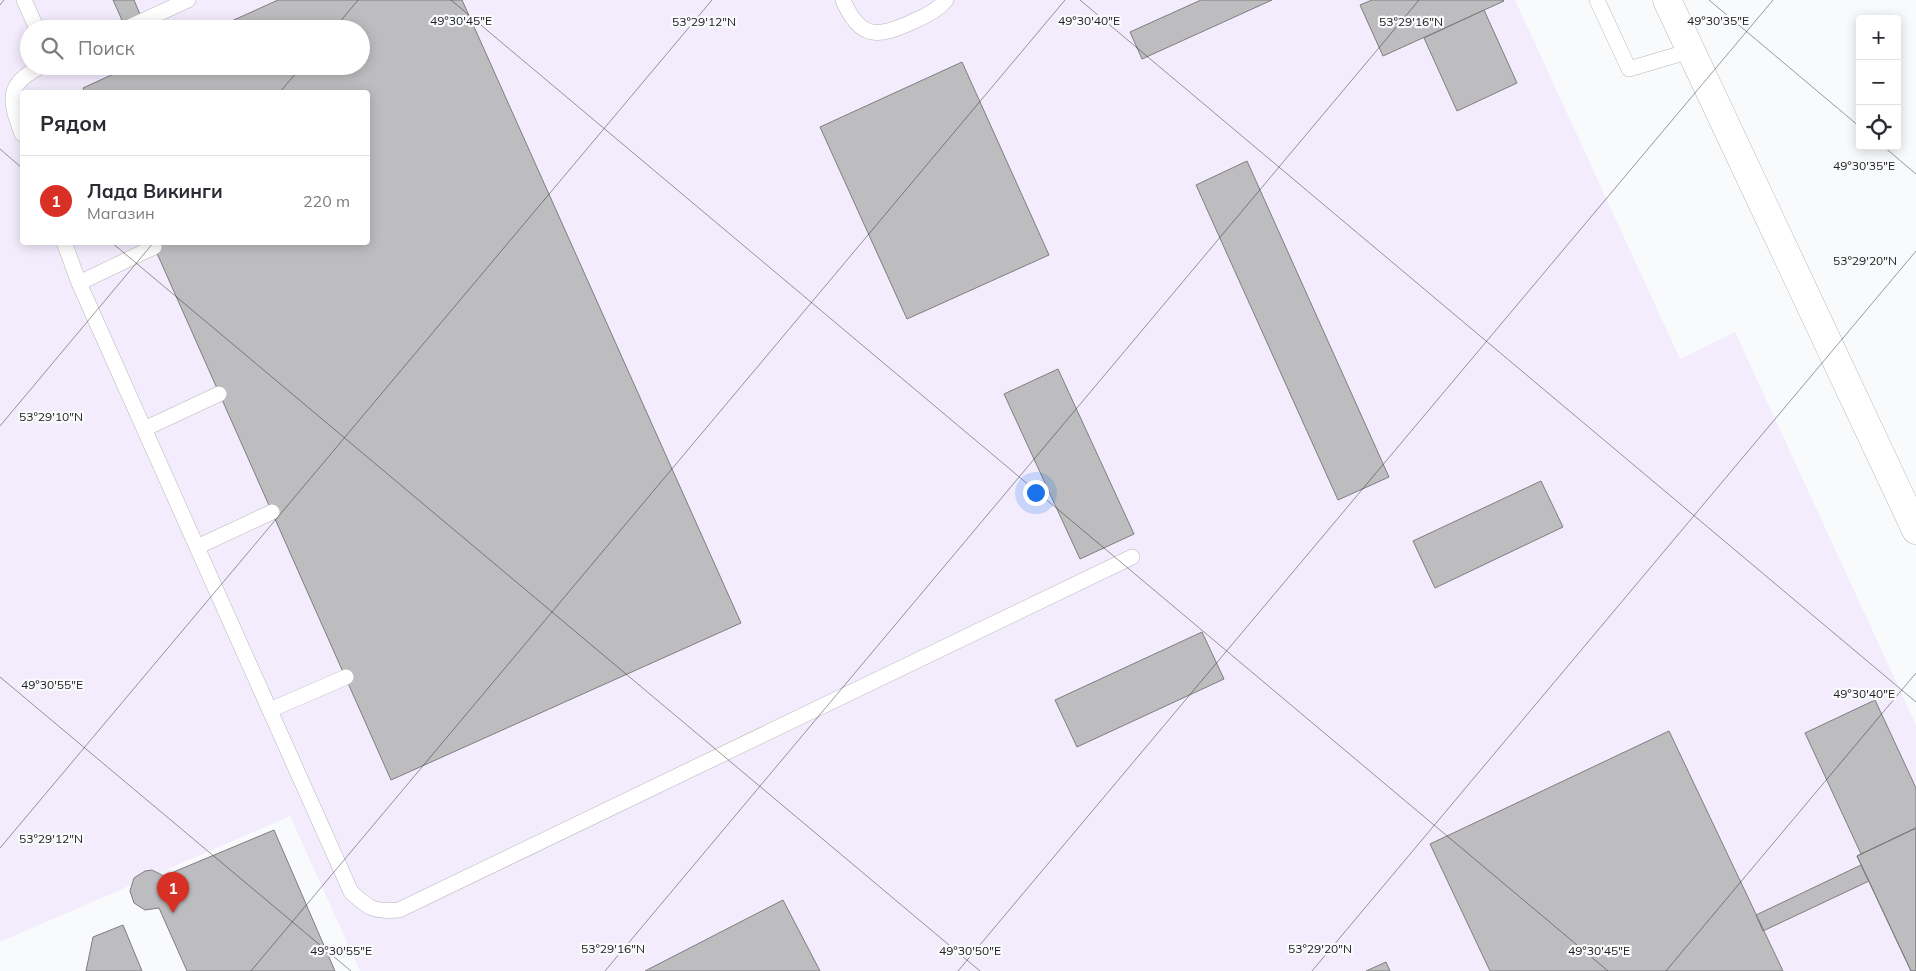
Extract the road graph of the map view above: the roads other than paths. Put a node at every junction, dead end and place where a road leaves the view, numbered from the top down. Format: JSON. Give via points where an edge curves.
{"nodes":[{"id":1,"x":24,"y":0,"type":"edge"},
{"id":2,"x":188,"y":0,"type":"edge"},
{"id":3,"x":843,"y":0,"type":"edge"},
{"id":4,"x":946,"y":0,"type":"edge"},
{"id":5,"x":1596,"y":0,"type":"edge"},
{"id":6,"x":1667,"y":0,"type":"edge"},
{"id":7,"x":32,"y":20,"type":"edge"},
{"id":8,"x":145,"y":20,"type":"edge"},
{"id":9,"x":1690,"y":51,"type":"junction"},
{"id":10,"x":28,"y":75,"type":"edge"},
{"id":11,"x":20,"y":129,"type":"edge"},
{"id":12,"x":65,"y":245,"type":"edge"},
{"id":13,"x":154,"y":248,"type":"dead end"},
{"id":14,"x":79,"y":283,"type":"junction"},
{"id":15,"x":219,"y":394,"type":"dead end"},
{"id":16,"x":144,"y":429,"type":"junction"},
{"id":17,"x":272,"y":512,"type":"dead end"},
{"id":18,"x":1916,"y":530,"type":"edge"},
{"id":19,"x":197,"y":547,"type":"junction"},
{"id":20,"x":1132,"y":557,"type":"dead end"},
{"id":21,"x":346,"y":678,"type":"dead end"},
{"id":22,"x":270,"y":710,"type":"junction"}],
"edges":[{"from":1,"to":7,"type":"lane"},
{"from":2,"to":8,"type":"lane"},
{"from":3,"to":4,"type":"lane","via":[[850,18],[876,33],[887,33],[932,13]]},
{"from":5,"to":9,"type":"lane","via":[[1629,69]]},
{"from":6,"to":9,"type":"street"},
{"from":9,"to":18,"type":"street"},
{"from":10,"to":11,"type":"lane","via":[[20,80],[13,93],[12,107]]},
{"from":12,"to":14,"type":"lane"},
{"from":13,"to":14,"type":"lane"},
{"from":14,"to":16,"type":"lane"},
{"from":15,"to":16,"type":"lane"},
{"from":16,"to":19,"type":"lane"},
{"from":17,"to":19,"type":"lane"},
{"from":19,"to":22,"type":"lane"},
{"from":20,"to":22,"type":"lane","via":[[400,910],[380,912],[351,892]]},
{"from":21,"to":22,"type":"lane"}]}
